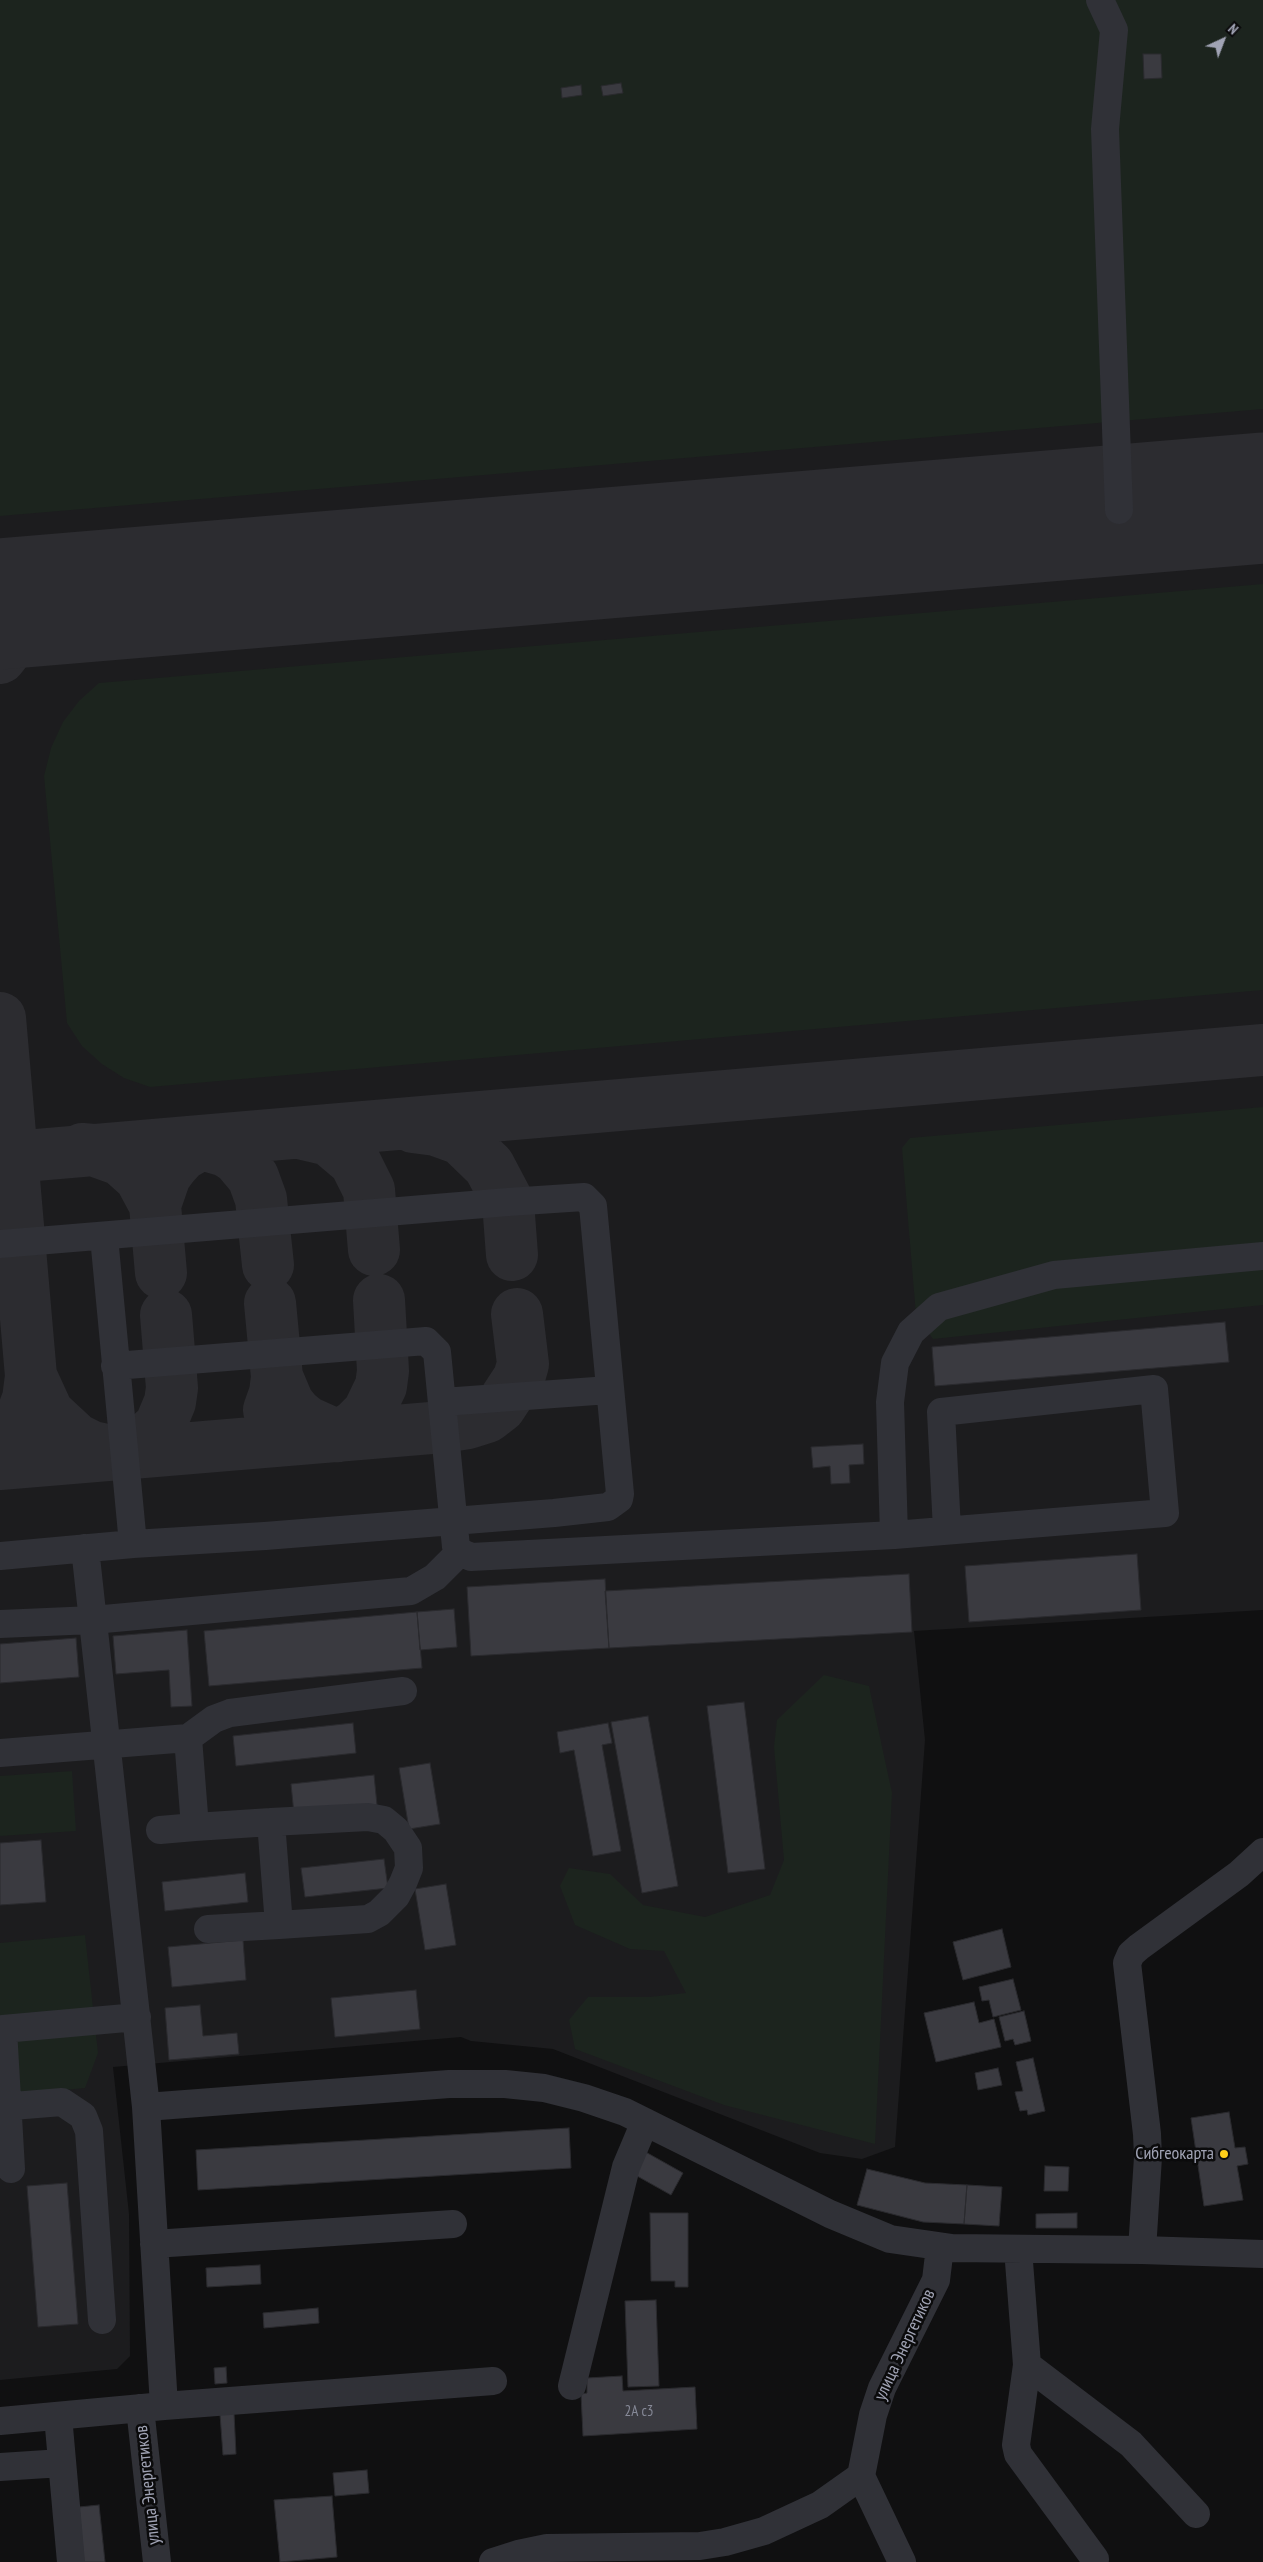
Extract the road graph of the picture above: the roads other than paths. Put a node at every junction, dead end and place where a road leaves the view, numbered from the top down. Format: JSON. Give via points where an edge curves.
{"nodes":[{"id":1,"x":1100,"y":0,"type":"edge"},
{"id":2,"x":1119,"y":510,"type":"dead end"},
{"id":3,"x":104,"y":1237,"type":"junction"},
{"id":4,"x":0,"y":1244,"type":"edge"},
{"id":5,"x":1263,"y":1256,"type":"edge"},
{"id":6,"x":115,"y":1366,"type":"junction"},
{"id":7,"x":609,"y":1390,"type":"junction"},
{"id":8,"x":443,"y":1402,"type":"junction"},
{"id":9,"x":452,"y":1521,"type":"junction"},
{"id":10,"x":948,"y":1530,"type":"junction"},
{"id":11,"x":894,"y":1535,"type":"junction"},
{"id":12,"x":133,"y":1544,"type":"junction"},
{"id":13,"x":84,"y":1548,"type":"junction"},
{"id":14,"x":460,"y":1552,"type":"junction"},
{"id":15,"x":0,"y":1556,"type":"edge"},
{"id":16,"x":93,"y":1620,"type":"junction"},
{"id":17,"x":0,"y":1624,"type":"edge"},
{"id":18,"x":403,"y":1691,"type":"dead end"},
{"id":19,"x":188,"y":1738,"type":"junction"},
{"id":20,"x":107,"y":1744,"type":"junction"},
{"id":21,"x":0,"y":1752,"type":"edge"},
{"id":22,"x":272,"y":1822,"type":"junction"},
{"id":23,"x":195,"y":1827,"type":"junction"},
{"id":24,"x":160,"y":1830,"type":"dead end"},
{"id":25,"x":1263,"y":1852,"type":"edge"},
{"id":26,"x":279,"y":1925,"type":"junction"},
{"id":27,"x":208,"y":1929,"type":"dead end"},
{"id":28,"x":137,"y":2017,"type":"junction"},
{"id":29,"x":1,"y":2030,"type":"edge"},
{"id":30,"x":3,"y":2107,"type":"edge"},
{"id":31,"x":146,"y":2107,"type":"junction"},
{"id":32,"x":645,"y":2122,"type":"junction"},
{"id":33,"x":11,"y":2169,"type":"dead end"},
{"id":34,"x":453,"y":2224,"type":"dead end"},
{"id":35,"x":154,"y":2244,"type":"junction"},
{"id":36,"x":940,"y":2247,"type":"junction"},
{"id":37,"x":1262,"y":2248,"type":"edge"},
{"id":38,"x":1018,"y":2249,"type":"junction"},
{"id":39,"x":1142,"y":2250,"type":"junction"},
{"id":40,"x":102,"y":2320,"type":"dead end"},
{"id":41,"x":1027,"y":2365,"type":"junction"},
{"id":42,"x":494,"y":2381,"type":"dead end"},
{"id":43,"x":572,"y":2386,"type":"dead end"},
{"id":44,"x":152,"y":2407,"type":"junction"},
{"id":45,"x":58,"y":2416,"type":"junction"},
{"id":46,"x":0,"y":2421,"type":"edge"},
{"id":47,"x":62,"y":2463,"type":"junction"},
{"id":48,"x":0,"y":2467,"type":"edge"},
{"id":49,"x":861,"y":2476,"type":"junction"},
{"id":50,"x":1196,"y":2514,"type":"dead end"},
{"id":51,"x":596,"y":2555,"type":"edge"},
{"id":52,"x":1095,"y":2559,"type":"dead end"},
{"id":53,"x":71,"y":2562,"type":"edge"},
{"id":54,"x":157,"y":2562,"type":"edge"},
{"id":55,"x":494,"y":2562,"type":"edge"},
{"id":56,"x":902,"y":2562,"type":"edge"}],
"edges":[{"from":1,"to":2,"type":"street","via":[[1114,30],[1105,129]]},
{"from":3,"to":4,"type":"street"},
{"from":3,"to":6,"type":"street"},
{"from":3,"to":7,"type":"street","via":[[584,1197],[593,1206]]},
{"from":5,"to":11,"type":"street","via":[[1054,1275],[939,1307],[911,1332],[895,1363],[890,1402]]},
{"from":6,"to":8,"type":"street","via":[[420,1340],[432,1345],[436,1352]]},
{"from":6,"to":12,"type":"street"},
{"from":7,"to":8,"type":"street"},
{"from":7,"to":9,"type":"street","via":[[620,1494],[614,1504]]},
{"from":8,"to":9,"type":"street"},
{"from":9,"to":12,"type":"street"},
{"from":9,"to":14,"type":"street","via":[[456,1548]]},
{"from":10,"to":10,"type":"street","via":[[1165,1513],[1154,1389],[941,1412]]},
{"from":10,"to":11,"type":"street"},
{"from":11,"to":14,"type":"street","via":[[471,1557]]},
{"from":12,"to":13,"type":"street"},
{"from":13,"to":15,"type":"street"},
{"from":13,"to":16,"type":"street","name":"улица Энергетиков"},
{"from":14,"to":16,"type":"street","via":[[435,1577],[411,1591]]},
{"from":16,"to":17,"type":"street"},
{"from":16,"to":20,"type":"street","name":"улица Энергетиков"},
{"from":18,"to":19,"type":"street","via":[[230,1713],[214,1719]]},
{"from":19,"to":20,"type":"street"},
{"from":19,"to":23,"type":"street"},
{"from":20,"to":21,"type":"street"},
{"from":20,"to":28,"type":"street","name":"улица Энергетиков"},
{"from":22,"to":23,"type":"street"},
{"from":22,"to":26,"type":"street"},
{"from":22,"to":26,"type":"street","via":[[368,1817],[384,1820],[396,1830],[408,1848],[409,1868],[396,1896],[379,1913],[368,1919]]},
{"from":23,"to":24,"type":"street"},
{"from":25,"to":39,"type":"street","via":[[1232,1880],[1139,1947],[1127,1963],[1147,2134]]},
{"from":26,"to":27,"type":"street"},
{"from":28,"to":29,"type":"street"},
{"from":28,"to":31,"type":"street","name":"улица Энергетиков"},
{"from":29,"to":30,"type":"street"},
{"from":30,"to":33,"type":"street"},
{"from":30,"to":40,"type":"street","via":[[62,2102],[83,2116],[89,2131]]},
{"from":31,"to":32,"type":"street","via":[[449,2084],[505,2084],[544,2088],[584,2098]]},
{"from":31,"to":35,"type":"street","name":"улица Энергетиков"},
{"from":32,"to":36,"type":"street","via":[[860,2228],[890,2239]]},
{"from":32,"to":43,"type":"street","via":[[626,2167]]},
{"from":34,"to":35,"type":"street"},
{"from":35,"to":44,"type":"street","name":"улица Энергетиков"},
{"from":36,"to":38,"type":"street"},
{"from":36,"to":49,"type":"street","name":"улица Энергетиков","via":[[936,2280],[882,2388],[873,2414]]},
{"from":37,"to":39,"type":"street"},
{"from":38,"to":39,"type":"street"},
{"from":38,"to":41,"type":"street"},
{"from":41,"to":50,"type":"street","via":[[1131,2444]]},
{"from":41,"to":52,"type":"street","via":[[1016,2445],[1018,2454]]},
{"from":42,"to":44,"type":"street"},
{"from":44,"to":45,"type":"street"},
{"from":44,"to":54,"type":"street","name":"улица Энергетиков"},
{"from":45,"to":46,"type":"street"},
{"from":45,"to":47,"type":"street"},
{"from":47,"to":48,"type":"street"},
{"from":47,"to":53,"type":"street"},
{"from":49,"to":51,"type":"street","via":[[820,2505],[764,2531],[700,2546]]},
{"from":49,"to":56,"type":"street"},
{"from":51,"to":55,"type":"street","via":[[547,2548]]}]}
